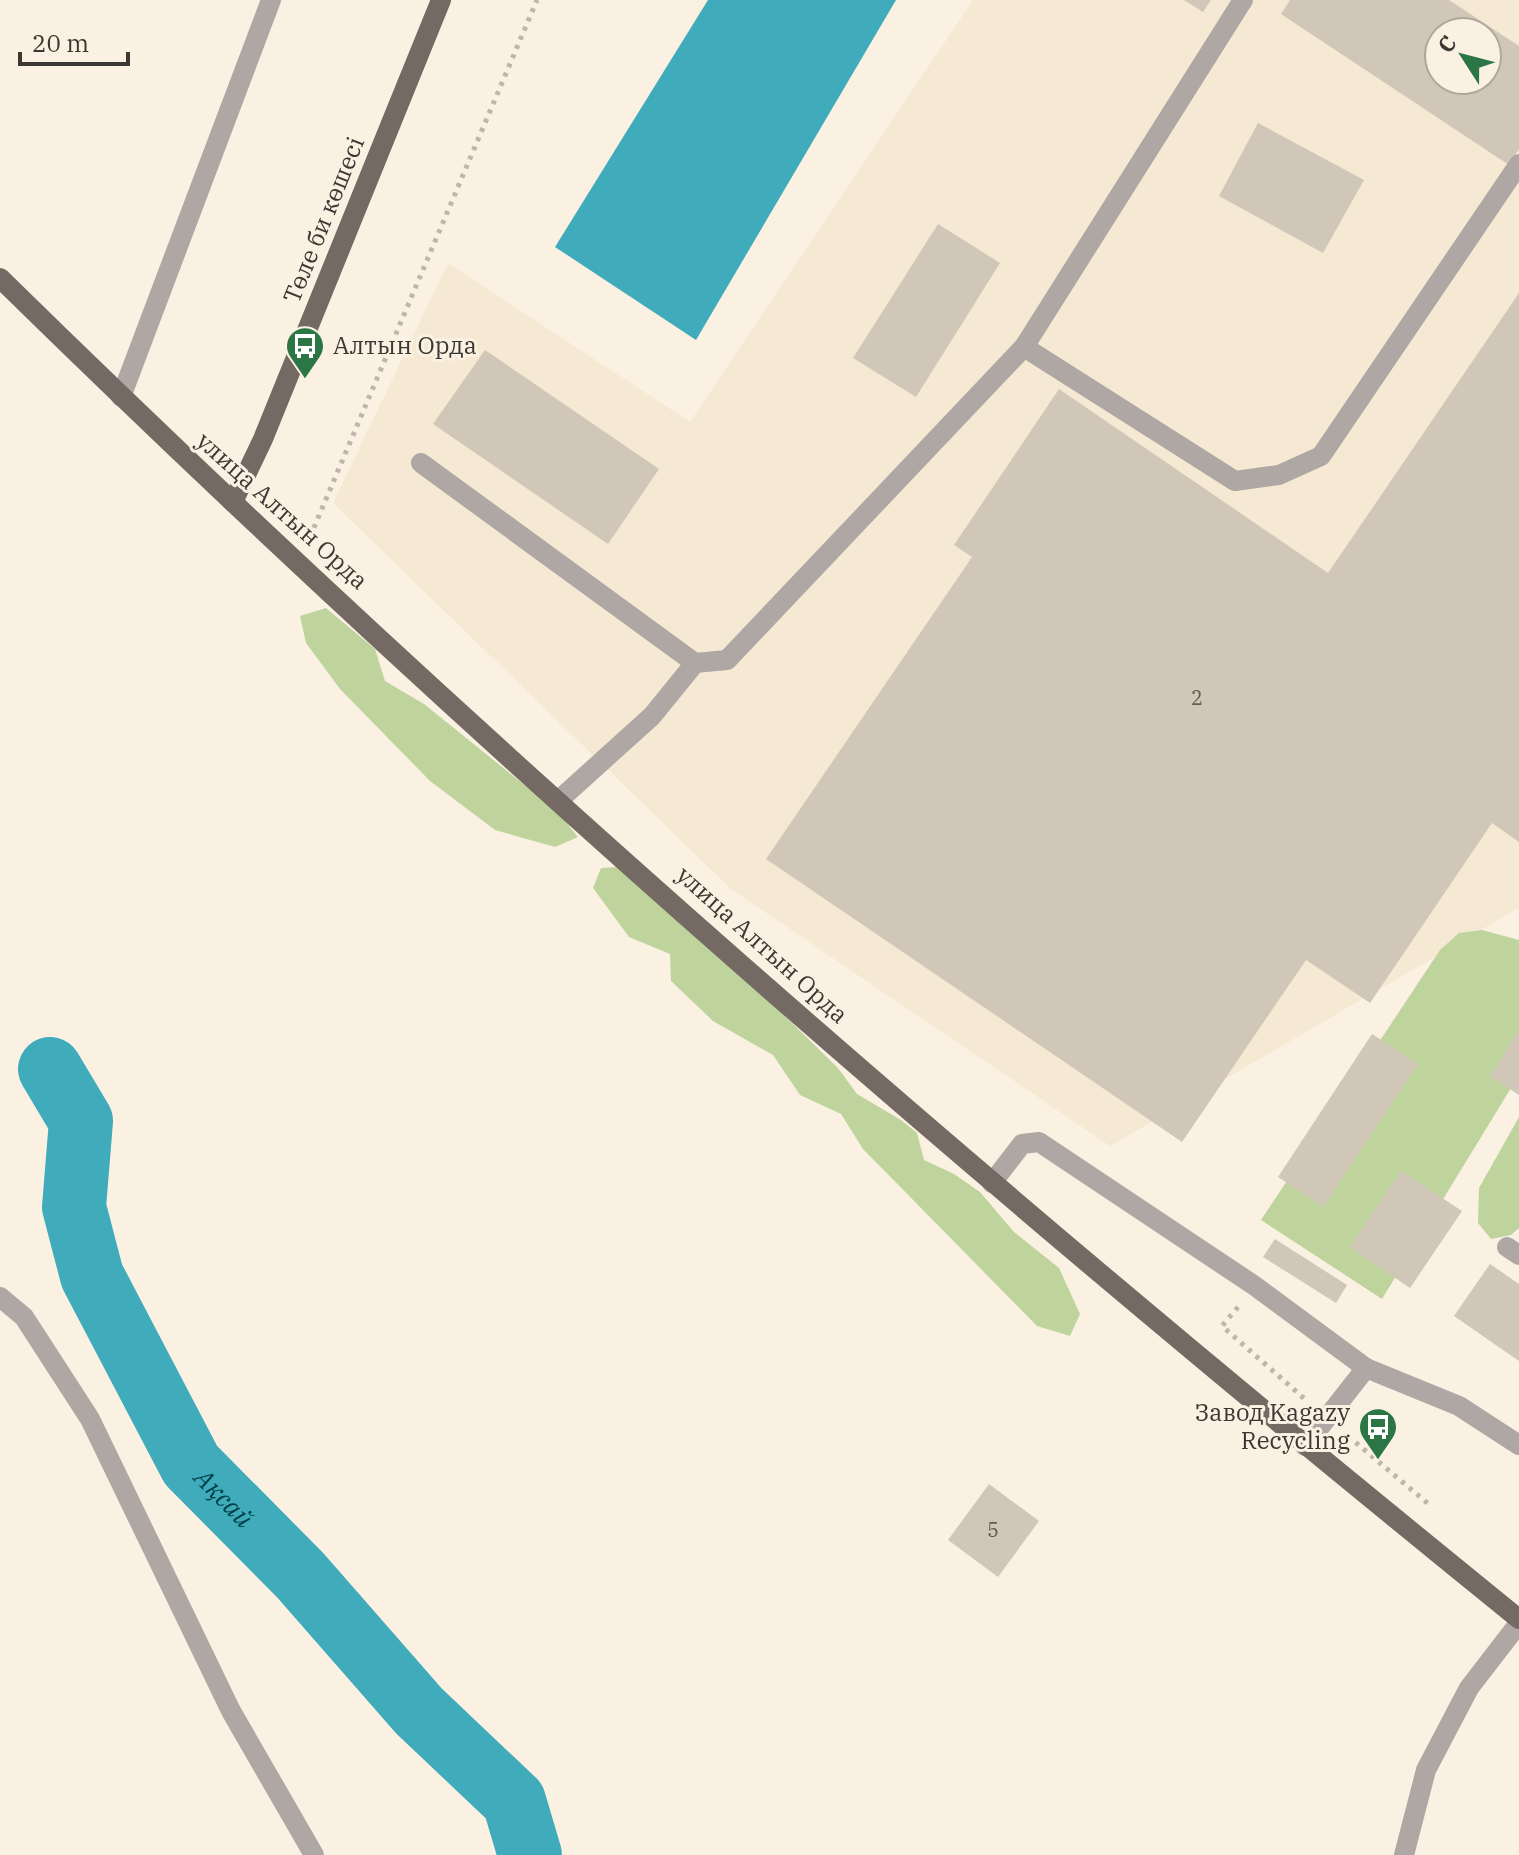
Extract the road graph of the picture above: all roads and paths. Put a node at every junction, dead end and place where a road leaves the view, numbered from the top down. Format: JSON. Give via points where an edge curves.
{"nodes":[{"id":1,"x":271,"y":0,"type":"edge"},
{"id":2,"x":441,"y":0,"type":"edge"},
{"id":3,"x":537,"y":0,"type":"edge"},
{"id":4,"x":1243,"y":0,"type":"edge"},
{"id":5,"x":1519,"y":164,"type":"edge"},
{"id":6,"x":0,"y":278,"type":"edge"},
{"id":7,"x":1024,"y":347,"type":"junction"},
{"id":8,"x":121,"y":397,"type":"junction"},
{"id":9,"x":421,"y":463,"type":"dead end"},
{"id":10,"x":233,"y":502,"type":"junction"},
{"id":11,"x":299,"y":563,"type":"junction"},
{"id":12,"x":695,"y":663,"type":"junction"},
{"id":13,"x":559,"y":800,"type":"junction"},
{"id":14,"x":992,"y":1183,"type":"junction"},
{"id":15,"x":1255,"y":1286,"type":"junction"},
{"id":16,"x":0,"y":1297,"type":"edge"},
{"id":17,"x":1366,"y":1368,"type":"junction"},
{"id":18,"x":1328,"y":1419,"type":"junction"},
{"id":19,"x":1519,"y":1445,"type":"edge"},
{"id":20,"x":1305,"y":1446,"type":"junction"},
{"id":21,"x":1437,"y":1512,"type":"dead end"},
{"id":22,"x":1519,"y":1621,"type":"edge"},
{"id":23,"x":314,"y":1855,"type":"edge"},
{"id":24,"x":1404,"y":1855,"type":"edge"}],
"edges":[{"from":1,"to":8,"type":"street"},
{"from":2,"to":10,"type":"main road","name":"Төле би көшесі"},
{"from":3,"to":11,"type":"path"},
{"from":4,"to":7,"type":"street"},
{"from":5,"to":7,"type":"street","via":[[1321,456],[1279,475],[1235,481]]},
{"from":6,"to":8,"type":"main road","name":"улица Алтын Орда"},
{"from":7,"to":12,"type":"street","via":[[727,660]]},
{"from":8,"to":10,"type":"main road","name":"улица Алтын Орда"},
{"from":9,"to":12,"type":"street"},
{"from":10,"to":11,"type":"main road","name":"улица Алтын Орда"},
{"from":11,"to":13,"type":"main road","name":"улица Алтын Орда"},
{"from":12,"to":13,"type":"street","via":[[652,716]]},
{"from":13,"to":14,"type":"main road","name":"улица Алтын Орда"},
{"from":14,"to":15,"type":"street","via":[[1022,1144],[1039,1142]]},
{"from":14,"to":20,"type":"main road","name":"улица Алтын Орда"},
{"from":15,"to":17,"type":"street"},
{"from":15,"to":18,"type":"path","via":[[1222,1326]]},
{"from":16,"to":23,"type":"street","via":[[24,1317],[90,1419],[231,1711]]},
{"from":17,"to":18,"type":"street"},
{"from":17,"to":19,"type":"street","via":[[1459,1406]]},
{"from":18,"to":20,"type":"street"},
{"from":18,"to":21,"type":"path"},
{"from":20,"to":22,"type":"main road","name":"улица Алтын Орда"},
{"from":22,"to":24,"type":"street","via":[[1469,1688],[1426,1770]]}]}
